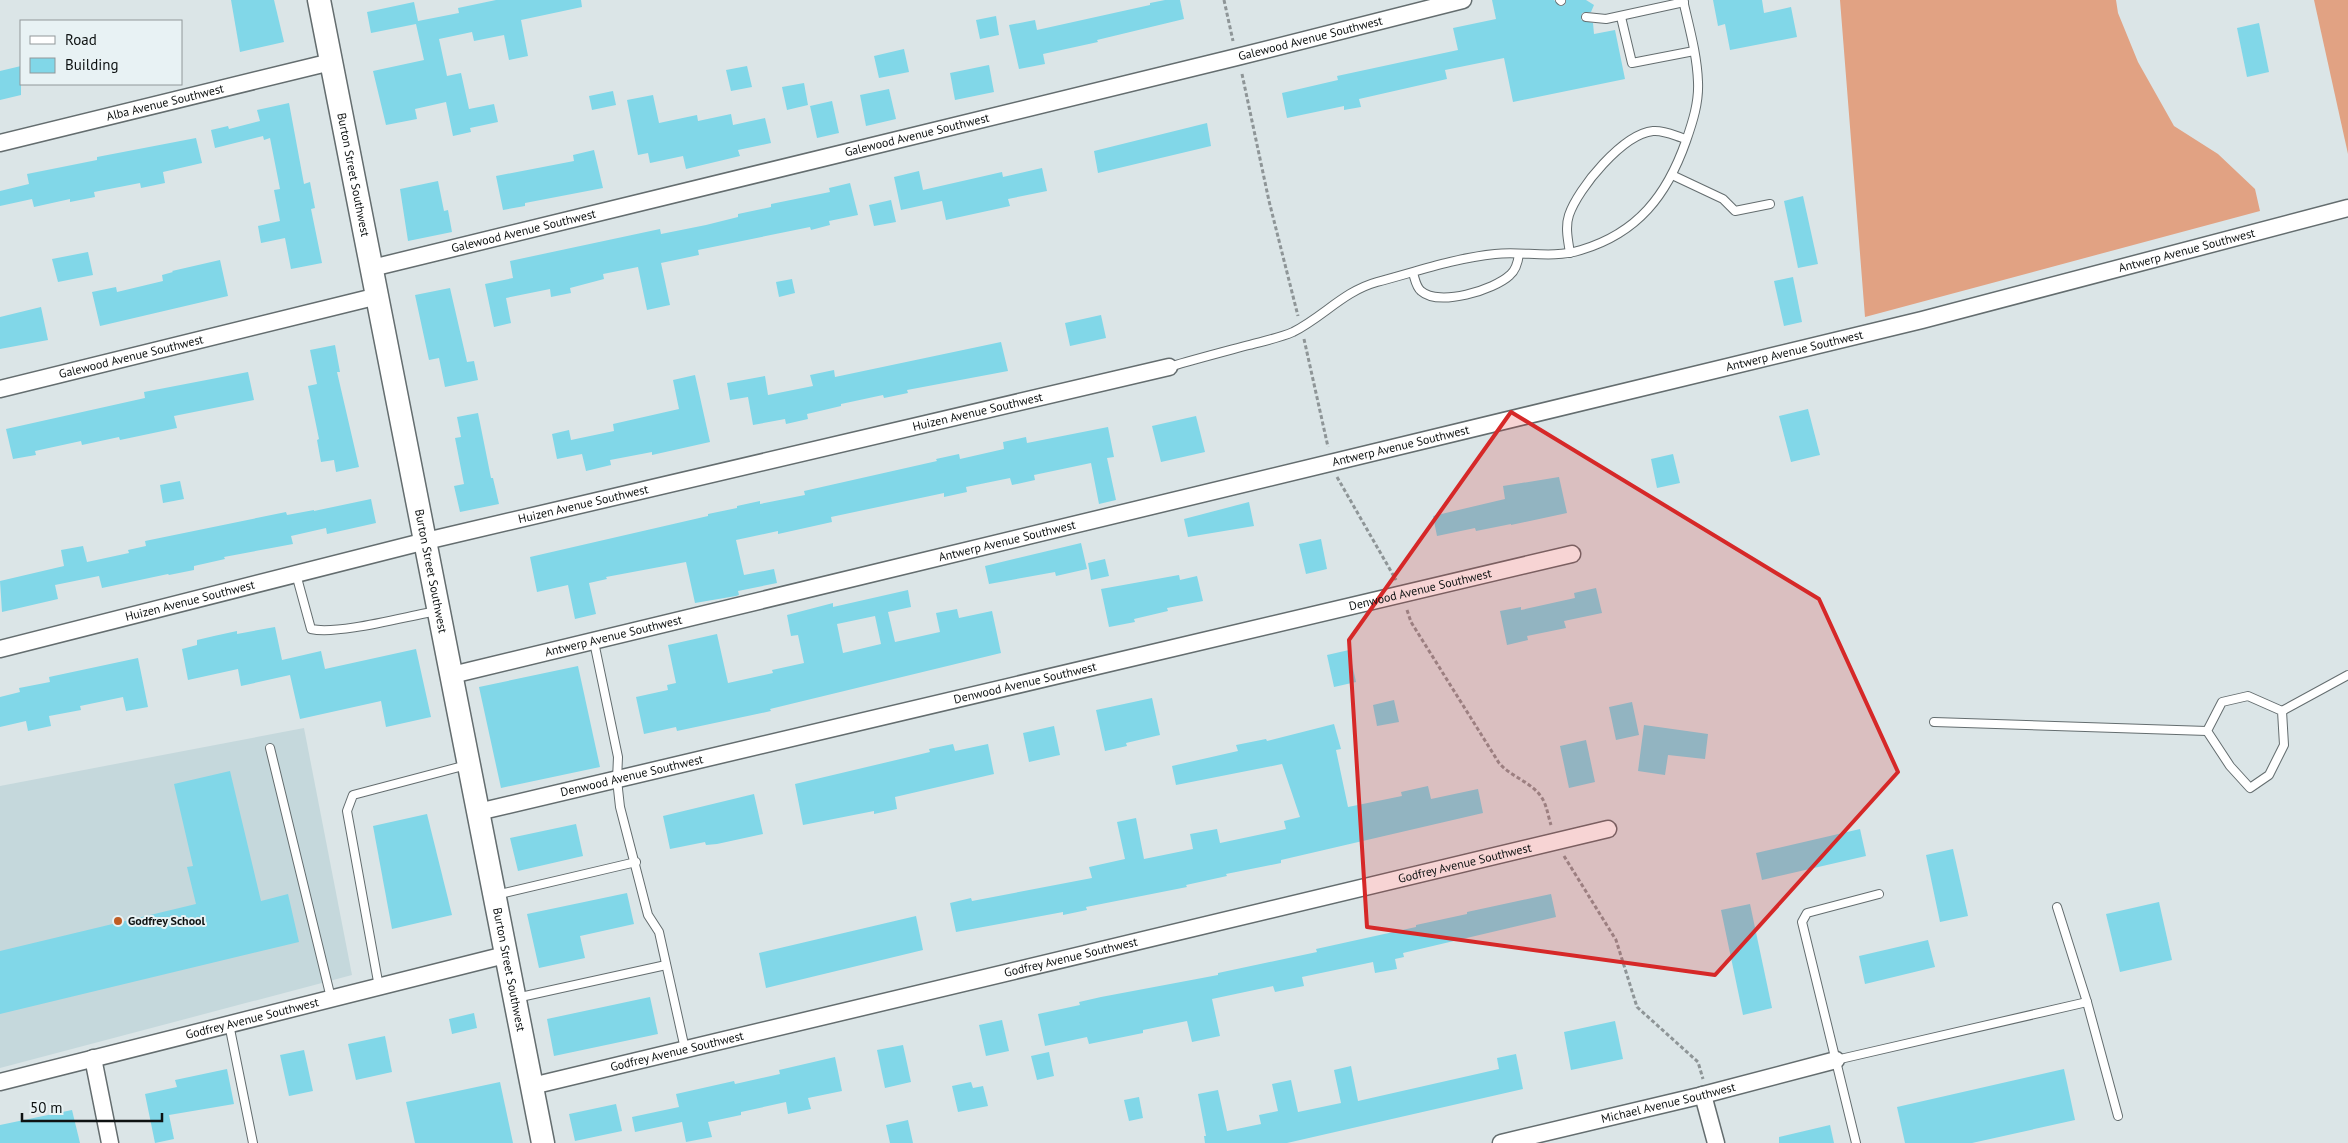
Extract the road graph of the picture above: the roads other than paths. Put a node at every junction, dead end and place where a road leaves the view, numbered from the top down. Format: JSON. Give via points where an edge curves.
{"nodes":[{"id":1,"x":319,"y":0,"type":"edge"},
{"id":2,"x":1463,"y":0,"type":"edge"},
{"id":3,"x":1683,"y":1,"type":"edge"},
{"id":4,"x":1586,"y":17,"type":"dead end"},
{"id":5,"x":1621,"y":17,"type":"junction"},
{"id":6,"x":1694,"y":51,"type":"junction"},
{"id":7,"x":332,"y":62,"type":"junction"},
{"id":8,"x":1686,"y":139,"type":"junction"},
{"id":9,"x":0,"y":143,"type":"edge"},
{"id":10,"x":1672,"y":175,"type":"junction"},
{"id":11,"x":1770,"y":204,"type":"dead end"},
{"id":12,"x":2348,"y":208,"type":"edge"},
{"id":13,"x":1570,"y":253,"type":"junction"},
{"id":14,"x":1519,"y":254,"type":"junction"},
{"id":15,"x":372,"y":268,"type":"junction"},
{"id":16,"x":1413,"y":273,"type":"junction"},
{"id":17,"x":378,"y":296,"type":"junction"},
{"id":18,"x":1169,"y":367,"type":"joint"},
{"id":19,"x":0,"y":389,"type":"edge"},
{"id":20,"x":426,"y":542,"type":"junction"},
{"id":21,"x":1572,"y":554,"type":"dead end"},
{"id":22,"x":296,"y":574,"type":"junction"},
{"id":23,"x":439,"y":610,"type":"junction"},
{"id":24,"x":594,"y":642,"type":"junction"},
{"id":25,"x":0,"y":649,"type":"edge"},
{"id":26,"x":452,"y":675,"type":"junction"},
{"id":27,"x":2348,"y":675,"type":"edge"},
{"id":28,"x":2282,"y":711,"type":"junction"},
{"id":29,"x":1934,"y":722,"type":"dead end"},
{"id":30,"x":2207,"y":731,"type":"junction"},
{"id":31,"x":270,"y":748,"type":"dead end"},
{"id":32,"x":469,"y":764,"type":"junction"},
{"id":33,"x":617,"y":780,"type":"junction"},
{"id":34,"x":478,"y":812,"type":"junction"},
{"id":35,"x":1608,"y":829,"type":"dead end"},
{"id":36,"x":636,"y":862,"type":"junction"},
{"id":37,"x":1879,"y":894,"type":"dead end"},
{"id":38,"x":494,"y":896,"type":"junction"},
{"id":39,"x":2057,"y":907,"type":"dead end"},
{"id":40,"x":505,"y":955,"type":"junction"},
{"id":41,"x":666,"y":965,"type":"junction"},
{"id":42,"x":379,"y":986,"type":"junction"},
{"id":43,"x":331,"y":998,"type":"junction"},
{"id":44,"x":514,"y":998,"type":"junction"},
{"id":45,"x":2087,"y":1002,"type":"junction"},
{"id":46,"x":229,"y":1024,"type":"junction"},
{"id":47,"x":685,"y":1049,"type":"junction"},
{"id":48,"x":93,"y":1058,"type":"junction"},
{"id":49,"x":1836,"y":1060,"type":"junction"},
{"id":50,"x":0,"y":1082,"type":"edge"},
{"id":51,"x":532,"y":1086,"type":"junction"},
{"id":52,"x":1703,"y":1088,"type":"junction"},
{"id":53,"x":2118,"y":1116,"type":"dead end"},
{"id":54,"x":110,"y":1143,"type":"edge"},
{"id":55,"x":253,"y":1143,"type":"edge"},
{"id":56,"x":543,"y":1143,"type":"edge"},
{"id":57,"x":1501,"y":1143,"type":"edge"},
{"id":58,"x":1716,"y":1143,"type":"edge"},
{"id":59,"x":1856,"y":1143,"type":"edge"}],
"edges":[{"from":1,"to":7,"type":"main road","name":"Burton Street Southwest"},
{"from":2,"to":15,"type":"street","name":"Galewood Avenue Southwest","via":[[1238,58]]},
{"from":3,"to":5,"type":"lane"},
{"from":3,"to":6,"type":"lane"},
{"from":4,"to":5,"type":"lane","via":[[1594,20]]},
{"from":5,"to":6,"type":"lane","via":[[1632,64]]},
{"from":6,"to":8,"type":"lane","via":[[1697,99]]},
{"from":7,"to":9,"type":"street","name":"Alba Avenue Southwest"},
{"from":7,"to":15,"type":"main road","name":"Burton Street Southwest"},
{"from":8,"to":10,"type":"lane"},
{"from":8,"to":13,"type":"lane","via":[[1661,131],[1651,132],[1630,140],[1614,152],[1574,203],[1567,225]]},
{"from":10,"to":11,"type":"lane","via":[[1724,199],[1735,211]]},
{"from":10,"to":13,"type":"lane","via":[[1650,208],[1627,229]]},
{"from":12,"to":24,"type":"street","name":"Antwerp Avenue Southwest","via":[[1922,320]]},
{"from":13,"to":14,"type":"lane"},
{"from":14,"to":16,"type":"lane","via":[[1476,257]]},
{"from":14,"to":16,"type":"lane","via":[[1510,276],[1484,290],[1461,296],[1423,293],[1418,289]]},
{"from":15,"to":17,"type":"main road","name":"Burton Street Southwest"},
{"from":16,"to":18,"type":"lane","via":[[1354,291],[1317,318],[1287,334]]},
{"from":17,"to":19,"type":"street","name":"Galewood Avenue Southwest"},
{"from":17,"to":20,"type":"main road","name":"Burton Street Southwest"},
{"from":18,"to":20,"type":"street","name":"Huizen Avenue Southwest"},
{"from":20,"to":22,"type":"street","name":"Huizen Avenue Southwest"},
{"from":20,"to":23,"type":"main road","name":"Burton Street Southwest"},
{"from":21,"to":33,"type":"street","name":"Denwood Avenue Southwest"},
{"from":22,"to":23,"type":"lane","via":[[311,629],[348,627]]},
{"from":22,"to":25,"type":"street","name":"Huizen Avenue Southwest"},
{"from":23,"to":26,"type":"main road","name":"Burton Street Southwest"},
{"from":24,"to":26,"type":"street","name":"Antwerp Avenue Southwest"},
{"from":24,"to":33,"type":"lane","via":[[618,757]]},
{"from":26,"to":32,"type":"main road","name":"Burton Street Southwest"},
{"from":27,"to":28,"type":"lane"},
{"from":28,"to":30,"type":"lane","via":[[2248,696],[2222,702]]},
{"from":28,"to":30,"type":"lane","via":[[2284,745],[2269,775],[2250,788],[2230,766]]},
{"from":29,"to":30,"type":"lane"},
{"from":31,"to":43,"type":"lane"},
{"from":32,"to":34,"type":"main road","name":"Burton Street Southwest"},
{"from":32,"to":42,"type":"lane","via":[[353,795],[347,811]]},
{"from":33,"to":34,"type":"street","name":"Denwood Avenue Southwest"},
{"from":33,"to":36,"type":"lane","via":[[620,807]]},
{"from":34,"to":38,"type":"main road","name":"Burton Street Southwest"},
{"from":35,"to":47,"type":"street","name":"Godfrey Avenue Southwest"},
{"from":36,"to":38,"type":"lane"},
{"from":36,"to":41,"type":"lane","via":[[648,915],[659,932]]},
{"from":37,"to":49,"type":"lane","via":[[1807,913],[1802,922]]},
{"from":38,"to":40,"type":"main road","name":"Burton Street Southwest"},
{"from":39,"to":45,"type":"lane"},
{"from":40,"to":42,"type":"street","name":"Godfrey Avenue Southwest"},
{"from":40,"to":44,"type":"main road","name":"Burton Street Southwest"},
{"from":41,"to":44,"type":"lane"},
{"from":41,"to":47,"type":"lane"},
{"from":42,"to":43,"type":"street","name":"Godfrey Avenue Southwest"},
{"from":43,"to":46,"type":"street","name":"Godfrey Avenue Southwest"},
{"from":44,"to":51,"type":"main road","name":"Burton Street Southwest"},
{"from":45,"to":49,"type":"lane"},
{"from":45,"to":53,"type":"lane"},
{"from":46,"to":48,"type":"street","name":"Godfrey Avenue Southwest"},
{"from":46,"to":55,"type":"lane"},
{"from":47,"to":51,"type":"street","name":"Godfrey Avenue Southwest"},
{"from":48,"to":50,"type":"street","name":"Godfrey Avenue Southwest"},
{"from":48,"to":54,"type":"street"},
{"from":49,"to":52,"type":"street","name":"Michael Avenue Southwest"},
{"from":49,"to":59,"type":"lane"},
{"from":51,"to":56,"type":"main road","name":"Burton Street Southwest"},
{"from":52,"to":57,"type":"street","name":"Michael Avenue Southwest"},
{"from":52,"to":58,"type":"street"}]}
